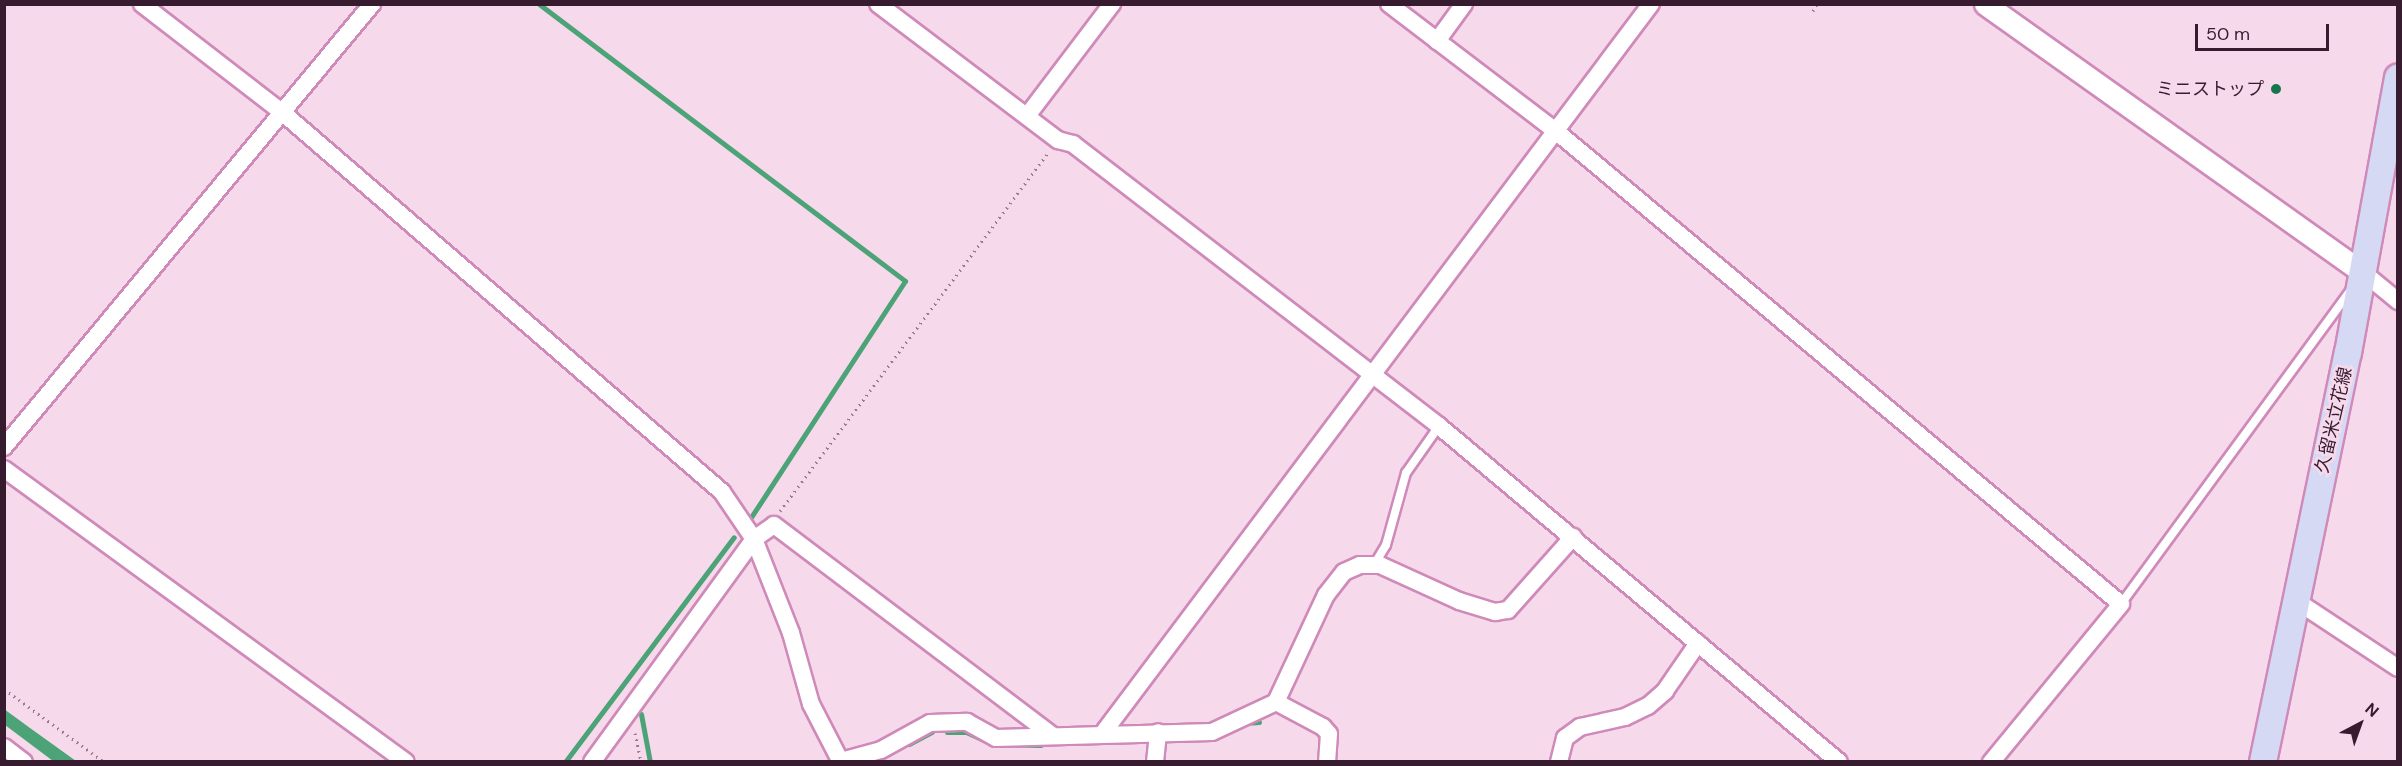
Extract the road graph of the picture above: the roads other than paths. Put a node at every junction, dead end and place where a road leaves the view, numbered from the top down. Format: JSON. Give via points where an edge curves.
{"nodes":[{"id":1,"x":142,"y":4,"type":"edge"},
{"id":2,"x":372,"y":4,"type":"edge"},
{"id":3,"x":878,"y":4,"type":"edge"},
{"id":4,"x":1112,"y":4,"type":"edge"},
{"id":5,"x":1389,"y":4,"type":"edge"},
{"id":6,"x":1464,"y":4,"type":"edge"},
{"id":7,"x":1651,"y":4,"type":"edge"},
{"id":8,"x":1985,"y":4,"type":"edge"},
{"id":9,"x":1437,"y":41,"type":"junction"},
{"id":10,"x":2397,"y":76,"type":"edge"},
{"id":11,"x":283,"y":112,"type":"junction"},
{"id":12,"x":1028,"y":116,"type":"junction"},
{"id":13,"x":1557,"y":132,"type":"junction"},
{"id":14,"x":2364,"y":273,"type":"junction"},
{"id":15,"x":2397,"y":301,"type":"edge"},
{"id":16,"x":1372,"y":374,"type":"junction"},
{"id":17,"x":1439,"y":426,"type":"junction"},
{"id":18,"x":4,"y":447,"type":"edge"},
{"id":19,"x":4,"y":469,"type":"edge"},
{"id":20,"x":1573,"y":537,"type":"junction"},
{"id":21,"x":754,"y":539,"type":"junction"},
{"id":22,"x":1374,"y":565,"type":"junction"},
{"id":23,"x":2295,"y":600,"type":"junction"},
{"id":24,"x":2121,"y":604,"type":"junction"},
{"id":25,"x":1698,"y":644,"type":"junction"},
{"id":26,"x":2397,"y":668,"type":"edge"},
{"id":27,"x":1276,"y":702,"type":"junction"},
{"id":28,"x":1158,"y":732,"type":"junction"},
{"id":29,"x":1103,"y":733,"type":"junction"},
{"id":30,"x":1052,"y":735,"type":"junction"},
{"id":31,"x":4,"y":747,"type":"edge"},
{"id":32,"x":841,"y":761,"type":"edge"},
{"id":33,"x":24,"y":762,"type":"edge"},
{"id":34,"x":406,"y":762,"type":"edge"},
{"id":35,"x":592,"y":762,"type":"edge"},
{"id":36,"x":1155,"y":762,"type":"edge"},
{"id":37,"x":1327,"y":762,"type":"edge"},
{"id":38,"x":1559,"y":762,"type":"edge"},
{"id":39,"x":1839,"y":762,"type":"edge"},
{"id":40,"x":1991,"y":762,"type":"edge"},
{"id":41,"x":2262,"y":762,"type":"edge"}],
"edges":[{"from":1,"to":11,"type":"street"},
{"from":2,"to":11,"type":"street"},
{"from":3,"to":12,"type":"street"},
{"from":4,"to":12,"type":"street"},
{"from":5,"to":9,"type":"street"},
{"from":6,"to":9,"type":"street"},
{"from":7,"to":13,"type":"street"},
{"from":8,"to":14,"type":"street"},
{"from":9,"to":13,"type":"street"},
{"from":10,"to":14,"type":"main road","name":"久留米立花線"},
{"from":11,"to":18,"type":"street"},
{"from":11,"to":21,"type":"street","via":[[703,473],[722,492]]},
{"from":12,"to":16,"type":"street","via":[[1058,140],[1073,144]]},
{"from":13,"to":16,"type":"street"},
{"from":13,"to":24,"type":"street"},
{"from":14,"to":15,"type":"street"},
{"from":14,"to":23,"type":"main road","name":"久留米立花線"},
{"from":14,"to":24,"type":"lane"},
{"from":16,"to":17,"type":"street"},
{"from":16,"to":29,"type":"street"},
{"from":17,"to":20,"type":"street"},
{"from":17,"to":22,"type":"lane","via":[[1406,473],[1386,545]]},
{"from":19,"to":34,"type":"street"},
{"from":20,"to":22,"type":"street","via":[[1508,610],[1495,612]]},
{"from":20,"to":25,"type":"street"},
{"from":21,"to":30,"type":"street","via":[[774,525]]},
{"from":21,"to":32,"type":"street","via":[[791,633],[811,704]]},
{"from":21,"to":35,"type":"street"},
{"from":22,"to":27,"type":"street","via":[[1360,565],[1344,572],[1326,595]]},
{"from":23,"to":26,"type":"street"},
{"from":23,"to":41,"type":"main road","name":"久留米立花線"},
{"from":24,"to":40,"type":"street"},
{"from":25,"to":38,"type":"street","via":[[1665,691],[1648,706],[1625,717],[1580,727],[1565,738]]},
{"from":25,"to":39,"type":"street"},
{"from":27,"to":28,"type":"street","via":[[1212,732]]},
{"from":27,"to":37,"type":"street","via":[[1329,734]]},
{"from":28,"to":29,"type":"street"},
{"from":28,"to":36,"type":"street"},
{"from":29,"to":30,"type":"street"},
{"from":30,"to":32,"type":"street","via":[[996,738],[967,722],[930,723],[881,750]]},
{"from":31,"to":33,"type":"street"}]}
